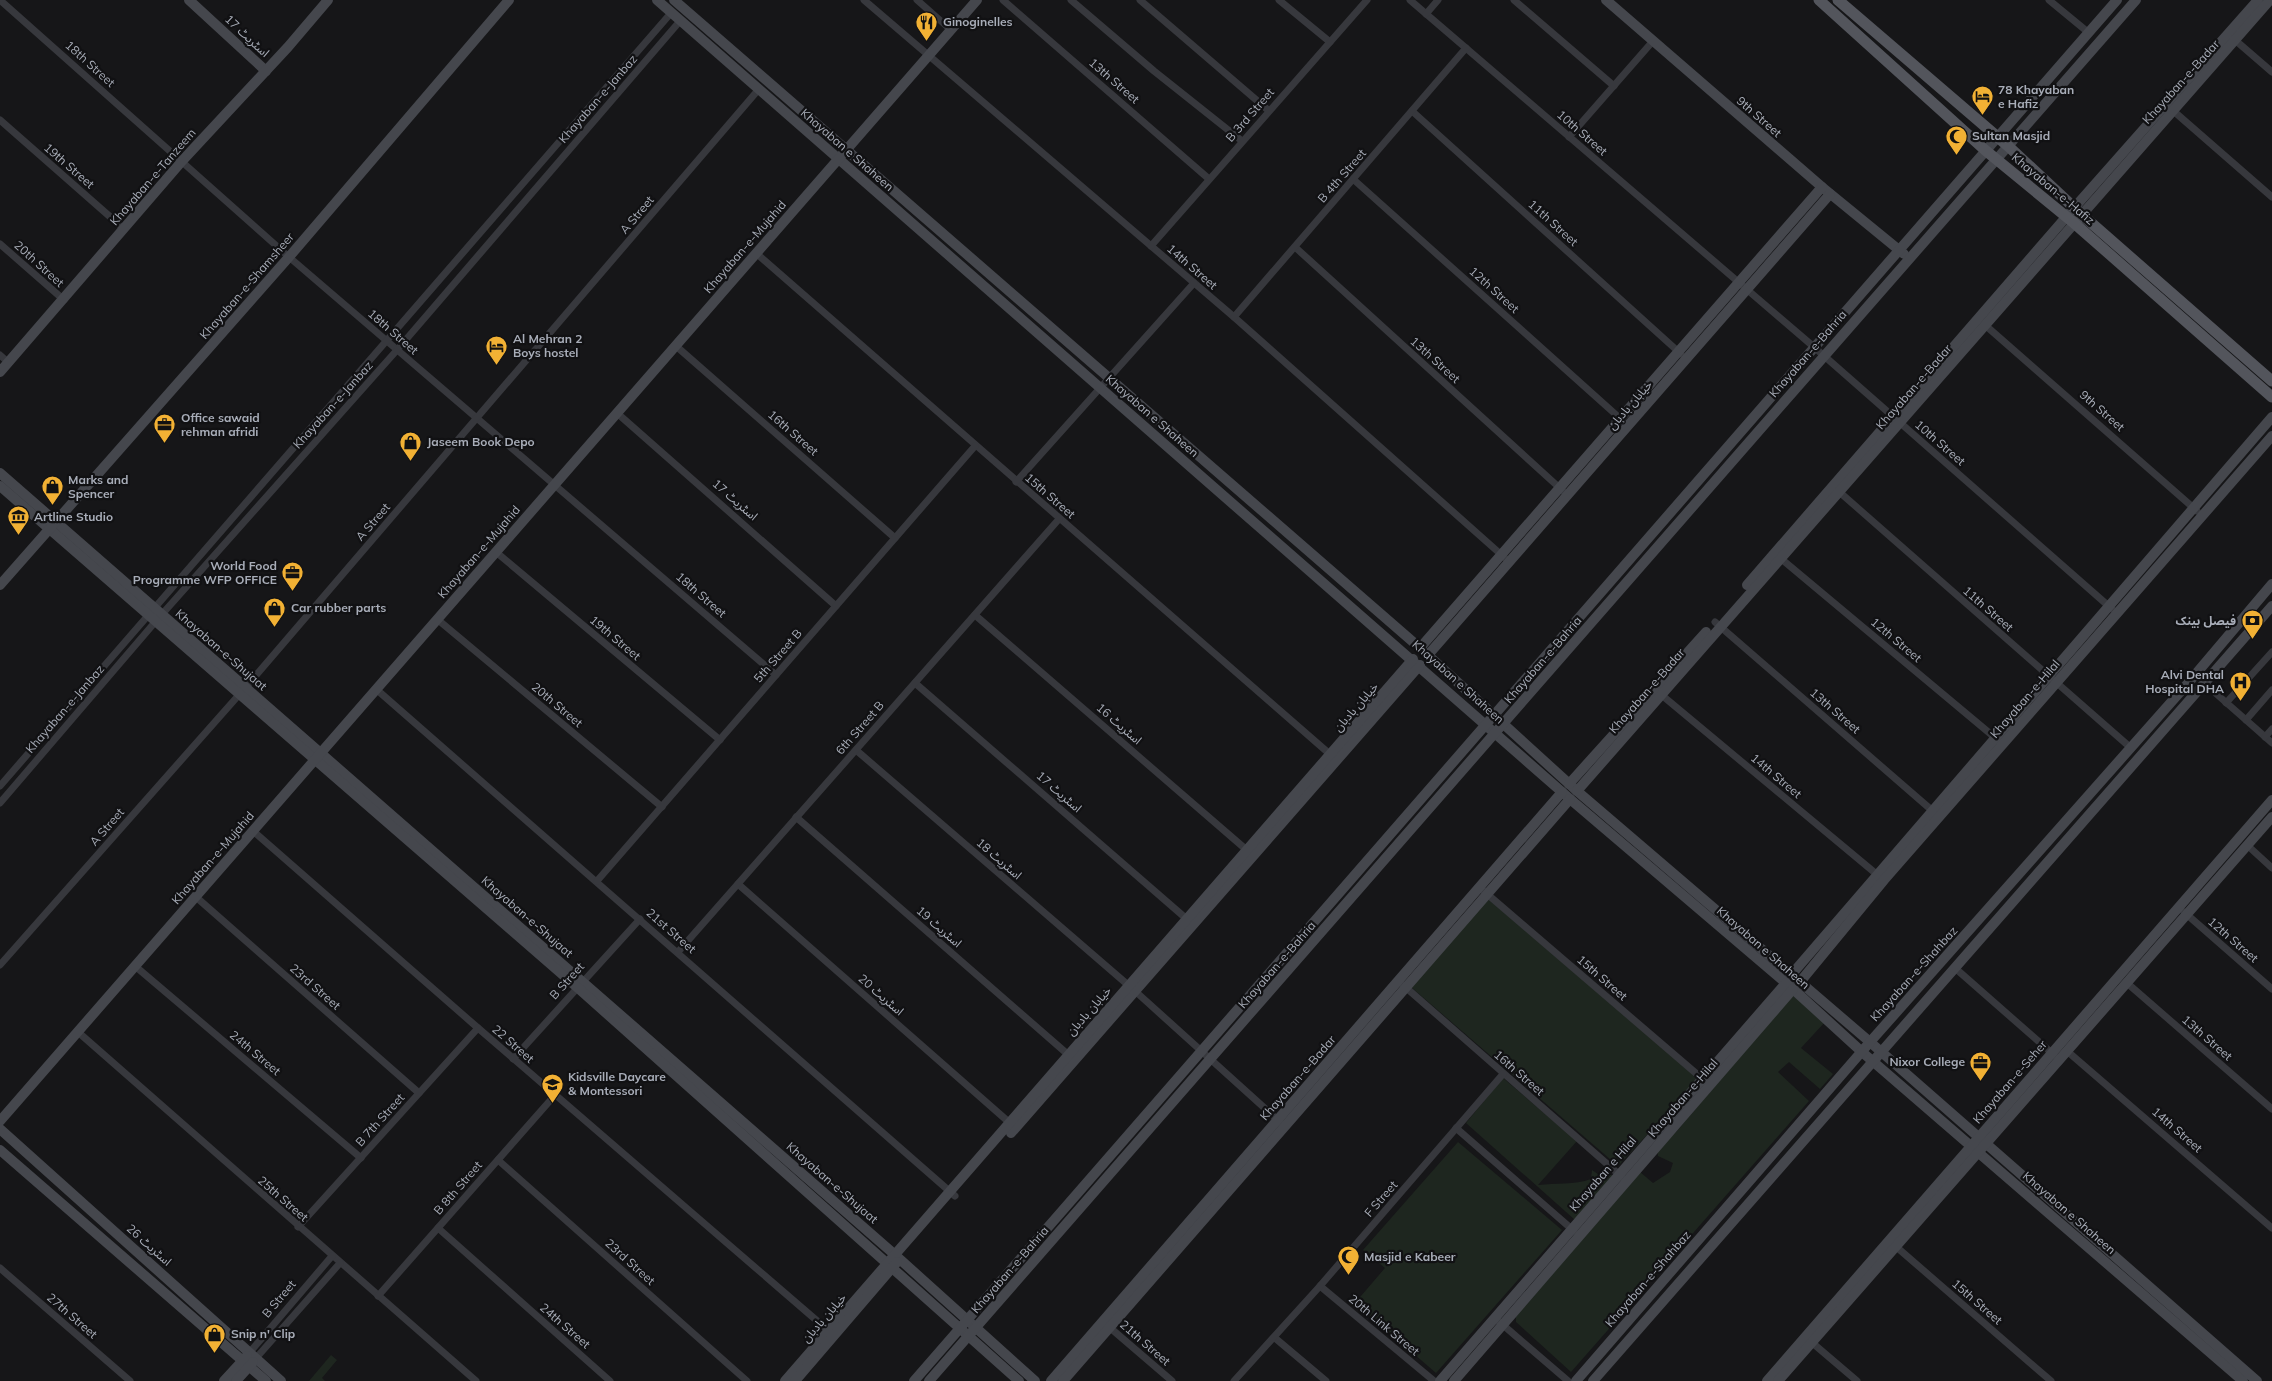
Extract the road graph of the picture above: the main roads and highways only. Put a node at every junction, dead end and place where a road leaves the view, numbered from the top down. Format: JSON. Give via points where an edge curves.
{"nodes":[{"id":1,"x":189,"y":0,"type":"edge"},
{"id":2,"x":328,"y":0,"type":"edge"},
{"id":3,"x":509,"y":0,"type":"edge"},
{"id":4,"x":657,"y":0,"type":"edge"},
{"id":5,"x":674,"y":0,"type":"edge"},
{"id":6,"x":977,"y":0,"type":"edge"},
{"id":7,"x":1606,"y":0,"type":"edge"},
{"id":8,"x":1819,"y":0,"type":"edge"},
{"id":9,"x":1838,"y":0,"type":"edge"},
{"id":10,"x":2117,"y":0,"type":"edge"},
{"id":11,"x":2136,"y":0,"type":"edge"},
{"id":12,"x":2258,"y":0,"type":"edge"},
{"id":13,"x":2270,"y":0,"type":"edge"},
{"id":14,"x":266,"y":71,"type":"junction"},
{"id":15,"x":2169,"y":108,"type":"junction"},
{"id":16,"x":1996,"y":137,"type":"junction"},
{"id":17,"x":2008,"y":146,"type":"junction"},
{"id":18,"x":847,"y":149,"type":"junction"},
{"id":19,"x":1985,"y":150,"type":"junction"},
{"id":20,"x":839,"y":158,"type":"junction"},
{"id":21,"x":1996,"y":160,"type":"junction"},
{"id":22,"x":1822,"y":187,"type":"junction"},
{"id":23,"x":1830,"y":194,"type":"junction"},
{"id":24,"x":2074,"y":215,"type":"junction"},
{"id":25,"x":1898,"y":250,"type":"junction"},
{"id":26,"x":1909,"y":258,"type":"junction"},
{"id":27,"x":0,"y":372,"type":"edge"},
{"id":28,"x":2272,"y":381,"type":"edge"},
{"id":29,"x":2272,"y":397,"type":"edge"},
{"id":30,"x":2272,"y":417,"type":"edge"},
{"id":31,"x":1896,"y":419,"type":"junction"},
{"id":32,"x":2272,"y":436,"type":"edge"},
{"id":33,"x":0,"y":474,"type":"edge"},
{"id":34,"x":0,"y":486,"type":"edge"},
{"id":35,"x":1564,"y":492,"type":"junction"},
{"id":36,"x":52,"y":525,"type":"junction"},
{"id":37,"x":1506,"y":559,"type":"junction"},
{"id":38,"x":2272,"y":584,"type":"edge"},
{"id":39,"x":0,"y":585,"type":"edge"},
{"id":40,"x":2272,"y":606,"type":"edge"},
{"id":41,"x":2113,"y":610,"type":"junction"},
{"id":42,"x":1420,"y":648,"type":"junction"},
{"id":43,"x":1428,"y":655,"type":"junction"},
{"id":44,"x":1416,"y":662,"type":"junction"},
{"id":45,"x":1658,"y":692,"type":"junction"},
{"id":46,"x":1494,"y":714,"type":"junction"},
{"id":47,"x":1485,"y":724,"type":"junction"},
{"id":48,"x":1505,"y":724,"type":"junction"},
{"id":49,"x":1496,"y":733,"type":"junction"},
{"id":50,"x":317,"y":757,"type":"junction"},
{"id":51,"x":1569,"y":784,"type":"junction"},
{"id":52,"x":1570,"y":794,"type":"junction"},
{"id":53,"x":2272,"y":800,"type":"edge"},
{"id":54,"x":2272,"y":816,"type":"edge"},
{"id":55,"x":2183,"y":911,"type":"junction"},
{"id":56,"x":1793,"y":982,"type":"junction"},
{"id":57,"x":1870,"y":1042,"type":"junction"},
{"id":58,"x":1862,"y":1052,"type":"junction"},
{"id":59,"x":1881,"y":1052,"type":"junction"},
{"id":60,"x":2056,"y":1056,"type":"junction"},
{"id":61,"x":1873,"y":1061,"type":"junction"},
{"id":62,"x":1706,"y":1082,"type":"joint"},
{"id":63,"x":0,"y":1121,"type":"edge"},
{"id":64,"x":0,"y":1129,"type":"edge"},
{"id":65,"x":1978,"y":1145,"type":"junction"},
{"id":66,"x":0,"y":1150,"type":"edge"},
{"id":67,"x":1576,"y":1232,"type":"junction"},
{"id":68,"x":894,"y":1261,"type":"junction"},
{"id":69,"x":967,"y":1319,"type":"junction"},
{"id":70,"x":1106,"y":1324,"type":"junction"},
{"id":71,"x":976,"y":1328,"type":"junction"},
{"id":72,"x":960,"y":1329,"type":"junction"},
{"id":73,"x":832,"y":1334,"type":"junction"},
{"id":74,"x":968,"y":1336,"type":"junction"},
{"id":75,"x":1809,"y":1340,"type":"junction"},
{"id":76,"x":254,"y":1354,"type":"junction"},
{"id":77,"x":246,"y":1363,"type":"junction"},
{"id":78,"x":224,"y":1381,"type":"edge"},
{"id":79,"x":236,"y":1381,"type":"edge"},
{"id":80,"x":266,"y":1381,"type":"edge"},
{"id":81,"x":281,"y":1381,"type":"edge"},
{"id":82,"x":785,"y":1381,"type":"edge"},
{"id":83,"x":795,"y":1381,"type":"edge"},
{"id":84,"x":914,"y":1381,"type":"edge"},
{"id":85,"x":928,"y":1381,"type":"edge"},
{"id":86,"x":1019,"y":1381,"type":"edge"},
{"id":87,"x":1034,"y":1381,"type":"edge"},
{"id":88,"x":1052,"y":1381,"type":"edge"},
{"id":89,"x":1063,"y":1381,"type":"edge"},
{"id":90,"x":1440,"y":1381,"type":"edge"},
{"id":91,"x":1454,"y":1381,"type":"edge"},
{"id":92,"x":1576,"y":1381,"type":"edge"},
{"id":93,"x":1593,"y":1381,"type":"edge"},
{"id":94,"x":1767,"y":1381,"type":"edge"},
{"id":95,"x":1778,"y":1381,"type":"edge"},
{"id":96,"x":2243,"y":1381,"type":"edge"},
{"id":97,"x":2257,"y":1381,"type":"edge"}],
"edges":[{"from":1,"to":14,"type":"main road","name":"اسٹریٹ 17"},
{"from":2,"to":14,"type":"main road","name":"Khayaban-e-Tanzeem"},
{"from":3,"to":36,"type":"main road","name":"Khayaban-e-Shamsheer","via":[[289,257]]},
{"from":4,"to":20,"type":"main road","name":"Khayaban e Shaheen"},
{"from":5,"to":18,"type":"main road","name":"Khayaban e Shaheen"},
{"from":6,"to":18,"type":"main road","name":"Khayaban-e-Mujahid"},
{"from":7,"to":22,"type":"main road","name":"9th Street"},
{"from":8,"to":19,"type":"main road","name":"Khayaban-e-Hafiz"},
{"from":9,"to":16,"type":"main road","name":"Khayaban-e-Hafiz"},
{"from":10,"to":16,"type":"main road","name":"Khayaban-e-Bahria"},
{"from":11,"to":17,"type":"main road","name":"Khayaban-e-Bahria"},
{"from":12,"to":15,"type":"main road","name":"Khayaban-e-Badar"},
{"from":13,"to":15,"type":"main road","name":"Khayaban-e-Badar"},
{"from":14,"to":27,"type":"main road","name":"Khayaban-e-Tanzeem","via":[[182,161]]},
{"from":15,"to":24,"type":"main road","name":"Khayaban-e-Badar"},
{"from":16,"to":17,"type":"main road","name":"Khayaban-e-Hafiz"},
{"from":16,"to":19,"type":"main road","name":"Khayaban-e-Bahria"},
{"from":17,"to":21,"type":"main road","name":"Khayaban-e-Bahria"},
{"from":17,"to":24,"type":"main road","name":"Khayaban-e-Hafiz"},
{"from":18,"to":20,"type":"main road","name":"Khayaban-e-Mujahid"},
{"from":18,"to":42,"type":"main road","name":"Khayaban e Shaheen"},
{"from":19,"to":21,"type":"main road","name":"Khayaban-e-Hafiz"},
{"from":19,"to":25,"type":"main road","name":"Khayaban-e-Bahria"},
{"from":20,"to":44,"type":"main road","name":"Khayaban e Shaheen"},
{"from":20,"to":50,"type":"main road","name":"Khayaban-e-Mujahid"},
{"from":21,"to":24,"type":"main road","name":"Khayaban-e-Hafiz"},
{"from":21,"to":26,"type":"main road","name":"Khayaban-e-Bahria"},
{"from":22,"to":23,"type":"main road","name":"9th Street"},
{"from":22,"to":35,"type":"main road","name":"خیابان بادبان","via":[[1620,418]]},
{"from":23,"to":25,"type":"main road","name":"9th Street"},
{"from":23,"to":35,"type":"main road","name":"خیابان بادبان","via":[[1629,426]]},
{"from":24,"to":28,"type":"main road","name":"Khayaban-e-Hafiz"},
{"from":24,"to":29,"type":"main road","name":"Khayaban-e-Hafiz"},
{"from":24,"to":31,"type":"main road","name":"Khayaban-e-Badar"},
{"from":24,"to":31,"type":"main road","name":"Khayaban-e-Badar","via":[[1985,325]]},
{"from":25,"to":26,"type":"main road","name":"9th Street"},
{"from":25,"to":46,"type":"main road","name":"Khayaban-e-Bahria"},
{"from":26,"to":48,"type":"main road","name":"Khayaban-e-Bahria"},
{"from":30,"to":41,"type":"main road"},
{"from":31,"to":45,"type":"main road","name":"Khayaban-e-Badar"},
{"from":32,"to":41,"type":"main road","name":"Khayaban-e-Hilal"},
{"from":33,"to":36,"type":"main road","name":"Khayaban-e-Shujaat"},
{"from":34,"to":36,"type":"main road","name":"Khayaban-e-Shujaat"},
{"from":35,"to":37,"type":"main road","name":"خیابان بادبان"},
{"from":36,"to":39,"type":"main road","name":"Khayaban-e-Shamsheer"},
{"from":36,"to":50,"type":"main road","name":"Khayaban-e-Shujaat"},
{"from":37,"to":42,"type":"main road","name":"خیابان بادبان"},
{"from":37,"to":43,"type":"main road","name":"خیابان بادبان"},
{"from":38,"to":57,"type":"main road","name":"Khayaban-e-Shahbaz"},
{"from":40,"to":59,"type":"main road","name":"Khayaban-e-Shahbaz"},
{"from":41,"to":56,"type":"main road","name":"Khayaban-e-Hilal","via":[[1880,877]]},
{"from":42,"to":43,"type":"main road","name":"Khayaban e Shaheen"},
{"from":43,"to":46,"type":"main road","name":"Khayaban e Shaheen"},
{"from":44,"to":47,"type":"main road","name":"Khayaban e Shaheen"},
{"from":44,"to":68,"type":"main road","name":"خیابان بادبان"},
{"from":45,"to":51,"type":"main road","name":"Khayaban-e-Badar"},
{"from":45,"to":52,"type":"main road","name":"Khayaban-e-Badar"},
{"from":46,"to":47,"type":"main road","name":"Khayaban-e-Bahria"},
{"from":46,"to":48,"type":"main road","name":"Khayaban e Shaheen"},
{"from":47,"to":49,"type":"main road","name":"Khayaban e Shaheen"},
{"from":47,"to":69,"type":"main road","name":"Khayaban-e-Bahria"},
{"from":48,"to":49,"type":"main road","name":"Khayaban-e-Bahria"},
{"from":48,"to":51,"type":"main road","name":"Khayaban e Shaheen"},
{"from":49,"to":52,"type":"main road","name":"Khayaban e Shaheen"},
{"from":49,"to":71,"type":"main road","name":"Khayaban-e-Bahria"},
{"from":50,"to":63,"type":"main road","name":"Khayaban-e-Mujahid"},
{"from":50,"to":68,"type":"main road","name":"Khayaban-e-Shujaat"},
{"from":51,"to":52,"type":"main road","name":"Khayaban e Shaheen"},
{"from":52,"to":56,"type":"main road","name":"Khayaban e Shaheen"},
{"from":52,"to":70,"type":"main road","name":"Khayaban-e-Badar"},
{"from":53,"to":55,"type":"main road","name":"Khayaban-e-Seher"},
{"from":54,"to":55,"type":"main road","name":"Khayaban-e-Seher"},
{"from":55,"to":60,"type":"main road","name":"Khayaban-e-Seher"},
{"from":55,"to":60,"type":"main road","name":"Khayaban-e-Seher","via":[[2067,1051]]},
{"from":56,"to":57,"type":"main road","name":"Khayaban e Shaheen"},
{"from":56,"to":58,"type":"main road","name":"Khayaban e Shaheen"},
{"from":56,"to":62,"type":"main road","name":"Khayaban-e-Hilal"},
{"from":57,"to":58,"type":"main road","name":"Khayaban-e-Shahbaz"},
{"from":57,"to":59,"type":"main road","name":"Khayaban e Shaheen"},
{"from":58,"to":61,"type":"main road","name":"Khayaban e Shaheen"},
{"from":58,"to":92,"type":"main road","name":"Khayaban-e-Shahbaz"},
{"from":59,"to":61,"type":"main road","name":"Khayaban-e-Shahbaz"},
{"from":59,"to":65,"type":"main road","name":"Khayaban e Shaheen"},
{"from":60,"to":65,"type":"main road","name":"Khayaban-e-Seher"},
{"from":61,"to":65,"type":"main road","name":"Khayaban e Shaheen"},
{"from":61,"to":93,"type":"main road","name":"Khayaban-e-Shahbaz"},
{"from":62,"to":67,"type":"main road","name":"Khayaban e Hilal"},
{"from":64,"to":76,"type":"main road","name":"اسٹریٹ 26"},
{"from":65,"to":75,"type":"main road","name":"Khayaban-e-Seher"},
{"from":65,"to":96,"type":"main road","name":"Khayaban e Shaheen"},
{"from":65,"to":97,"type":"main road","name":"Khayaban e Shaheen"},
{"from":66,"to":77,"type":"main road","name":"اسٹریٹ 26"},
{"from":67,"to":90,"type":"main road","name":"Khayaban e Hilal"},
{"from":67,"to":91,"type":"main road","via":[[1503,1326]]},
{"from":68,"to":69,"type":"main road","name":"Khayaban-e-Shujaat"},
{"from":68,"to":72,"type":"main road","name":"Khayaban-e-Shujaat"},
{"from":68,"to":73,"type":"main road","name":"خیابان بادبان"},
{"from":69,"to":71,"type":"main road","name":"Khayaban-e-Shujaat"},
{"from":69,"to":72,"type":"main road","name":"Khayaban-e-Bahria"},
{"from":70,"to":88,"type":"main road","name":"Khayaban-e-Badar"},
{"from":70,"to":89,"type":"main road","name":"Khayaban-e-Badar"},
{"from":71,"to":74,"type":"main road","name":"Khayaban-e-Bahria"},
{"from":71,"to":87,"type":"main road","name":"Khayaban-e-Shujaat"},
{"from":72,"to":74,"type":"main road","name":"Khayaban-e-Shujaat"},
{"from":72,"to":84,"type":"main road","name":"Khayaban-e-Bahria"},
{"from":73,"to":82,"type":"main road","name":"خیابان بادبان"},
{"from":73,"to":83,"type":"main road","name":"خیابان بادبان"},
{"from":74,"to":85,"type":"main road","name":"Khayaban-e-Bahria"},
{"from":74,"to":86,"type":"main road","name":"Khayaban-e-Shujaat"},
{"from":75,"to":94,"type":"main road","name":"Khayaban-e-Seher"},
{"from":75,"to":95,"type":"main road","name":"Khayaban-e-Seher"},
{"from":76,"to":77,"type":"main road","name":"B Street"},
{"from":76,"to":81,"type":"main road","name":"اسٹریٹ 26"},
{"from":77,"to":78,"type":"main road","name":"B Street"},
{"from":77,"to":79,"type":"main road","name":"B Street"},
{"from":77,"to":80,"type":"main road","name":"اسٹریٹ 26"}]}
